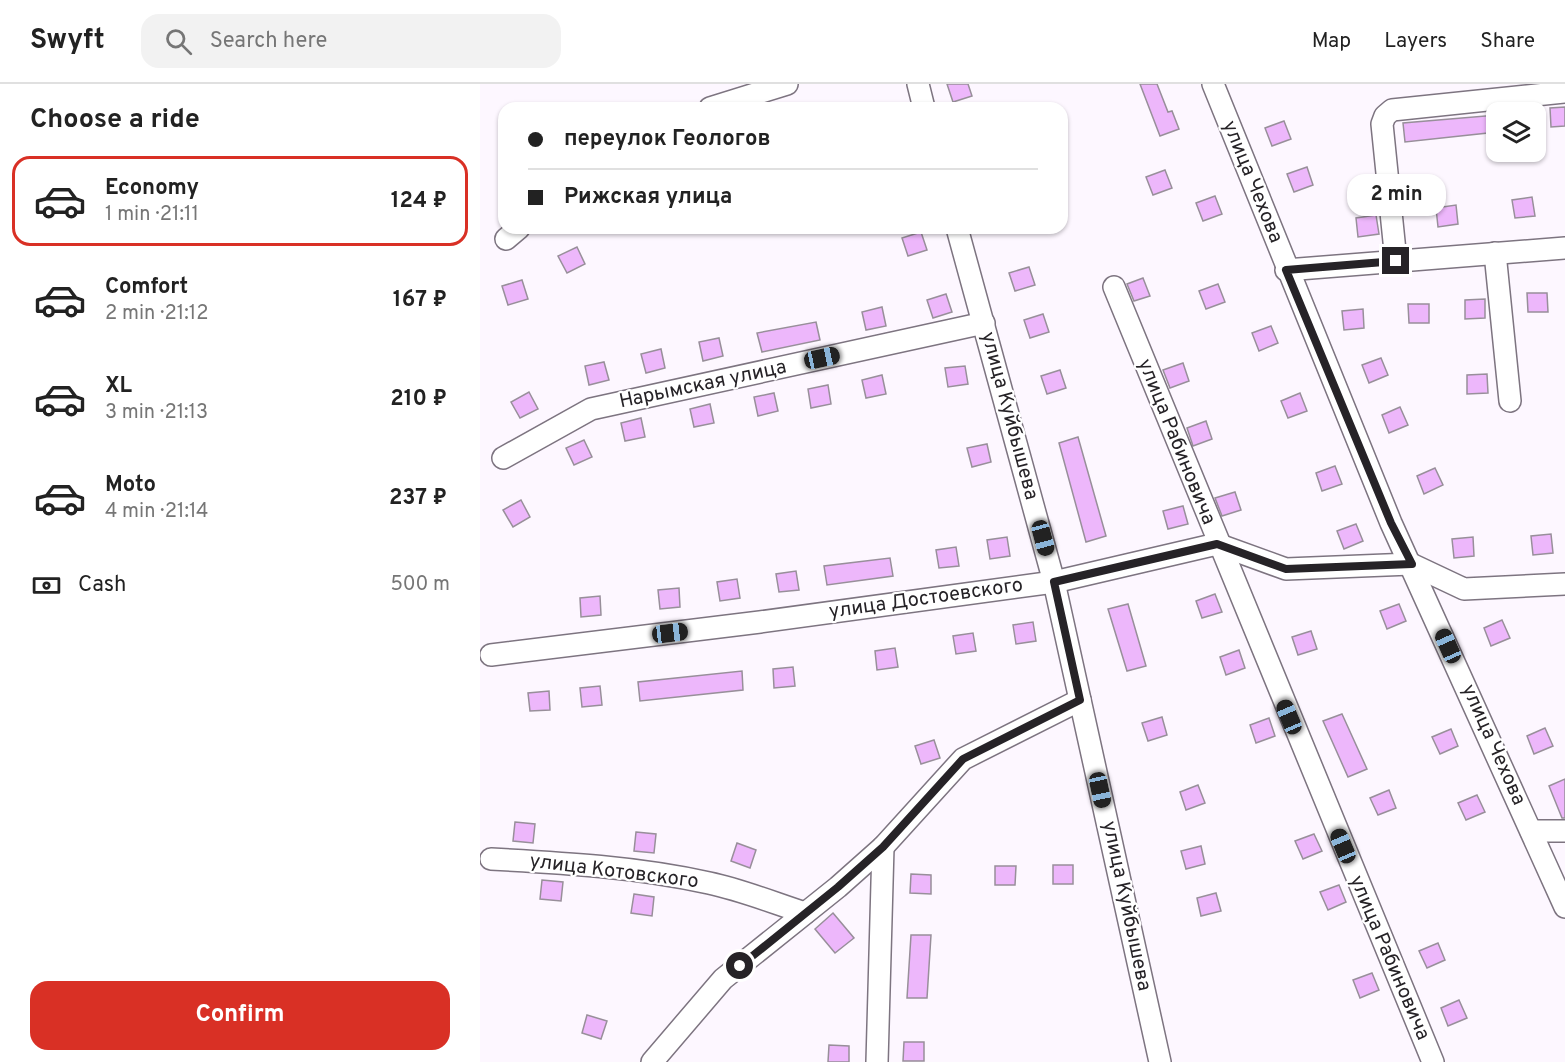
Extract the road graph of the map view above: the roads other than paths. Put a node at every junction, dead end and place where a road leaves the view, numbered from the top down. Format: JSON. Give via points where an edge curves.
{"nodes":[{"id":1,"x":787,"y":84,"type":"edge"},
{"id":2,"x":918,"y":84,"type":"edge"},
{"id":3,"x":1213,"y":84,"type":"edge"},
{"id":4,"x":1565,"y":92,"type":"edge"},
{"id":5,"x":729,"y":102,"type":"edge"},
{"id":6,"x":922,"y":102,"type":"edge"},
{"id":7,"x":959,"y":234,"type":"edge"},
{"id":8,"x":1565,"y":248,"type":"edge"},
{"id":9,"x":1494,"y":253,"type":"junction"},
{"id":10,"x":1396,"y":261,"type":"junction"},
{"id":11,"x":1286,"y":270,"type":"junction"},
{"id":12,"x":1113,"y":287,"type":"dead end"},
{"id":13,"x":984,"y":323,"type":"junction"},
{"id":14,"x":1510,"y":401,"type":"dead end"},
{"id":15,"x":504,"y":458,"type":"dead end"},
{"id":16,"x":1217,"y":544,"type":"junction"},
{"id":17,"x":1412,"y":564,"type":"junction"},
{"id":18,"x":1054,"y":582,"type":"junction"},
{"id":19,"x":1565,"y":584,"type":"edge"},
{"id":20,"x":491,"y":655,"type":"dead end"},
{"id":21,"x":1080,"y":700,"type":"junction"},
{"id":22,"x":1531,"y":831,"type":"junction"},
{"id":23,"x":1565,"y":831,"type":"edge"},
{"id":24,"x":883,"y":847,"type":"junction"},
{"id":25,"x":491,"y":859,"type":"dead end"},
{"id":26,"x":1565,"y":908,"type":"edge"},
{"id":27,"x":806,"y":913,"type":"junction"},
{"id":28,"x":652,"y":1062,"type":"edge"},
{"id":29,"x":876,"y":1062,"type":"edge"},
{"id":30,"x":1160,"y":1062,"type":"edge"},
{"id":31,"x":1433,"y":1062,"type":"edge"}],
"edges":[{"from":1,"to":5,"type":"street"},
{"from":2,"to":6,"type":"street"},
{"from":3,"to":11,"type":"street","name":"улица Чехова"},
{"from":4,"to":10,"type":"street","via":[[1392,110],[1384,116]]},
{"from":7,"to":13,"type":"street","name":"улица Куйбышева"},
{"from":8,"to":9,"type":"street"},
{"from":9,"to":10,"type":"street"},
{"from":9,"to":14,"type":"street"},
{"from":10,"to":11,"type":"street"},
{"from":11,"to":17,"type":"street","name":"улица Чехова","via":[[1391,523]]},
{"from":12,"to":16,"type":"street","name":"улица Рабиновича"},
{"from":13,"to":15,"type":"street","name":"Нарымская улица","via":[[591,410]]},
{"from":13,"to":18,"type":"street","name":"улица Куйбышева"},
{"from":16,"to":17,"type":"street","via":[[1286,569]]},
{"from":16,"to":18,"type":"street","name":"улица Достоевского"},
{"from":16,"to":31,"type":"street","name":"улица Рабиновича"},
{"from":17,"to":19,"type":"street","via":[[1464,589]]},
{"from":17,"to":22,"type":"street","name":"улица Чехова"},
{"from":18,"to":20,"type":"street","name":"улица Достоевского"},
{"from":18,"to":21,"type":"street","name":"улица Куйбышева"},
{"from":21,"to":24,"type":"street","via":[[963,759]]},
{"from":21,"to":30,"type":"street","name":"улица Куйбышева"},
{"from":22,"to":23,"type":"street"},
{"from":22,"to":26,"type":"street","name":"улица Чехова"},
{"from":24,"to":27,"type":"street"},
{"from":24,"to":29,"type":"street"},
{"from":25,"to":27,"type":"street","name":"улица Котовского","via":[[649,872],[712,883]]},
{"from":27,"to":28,"type":"street","via":[[723,980]]}]}
